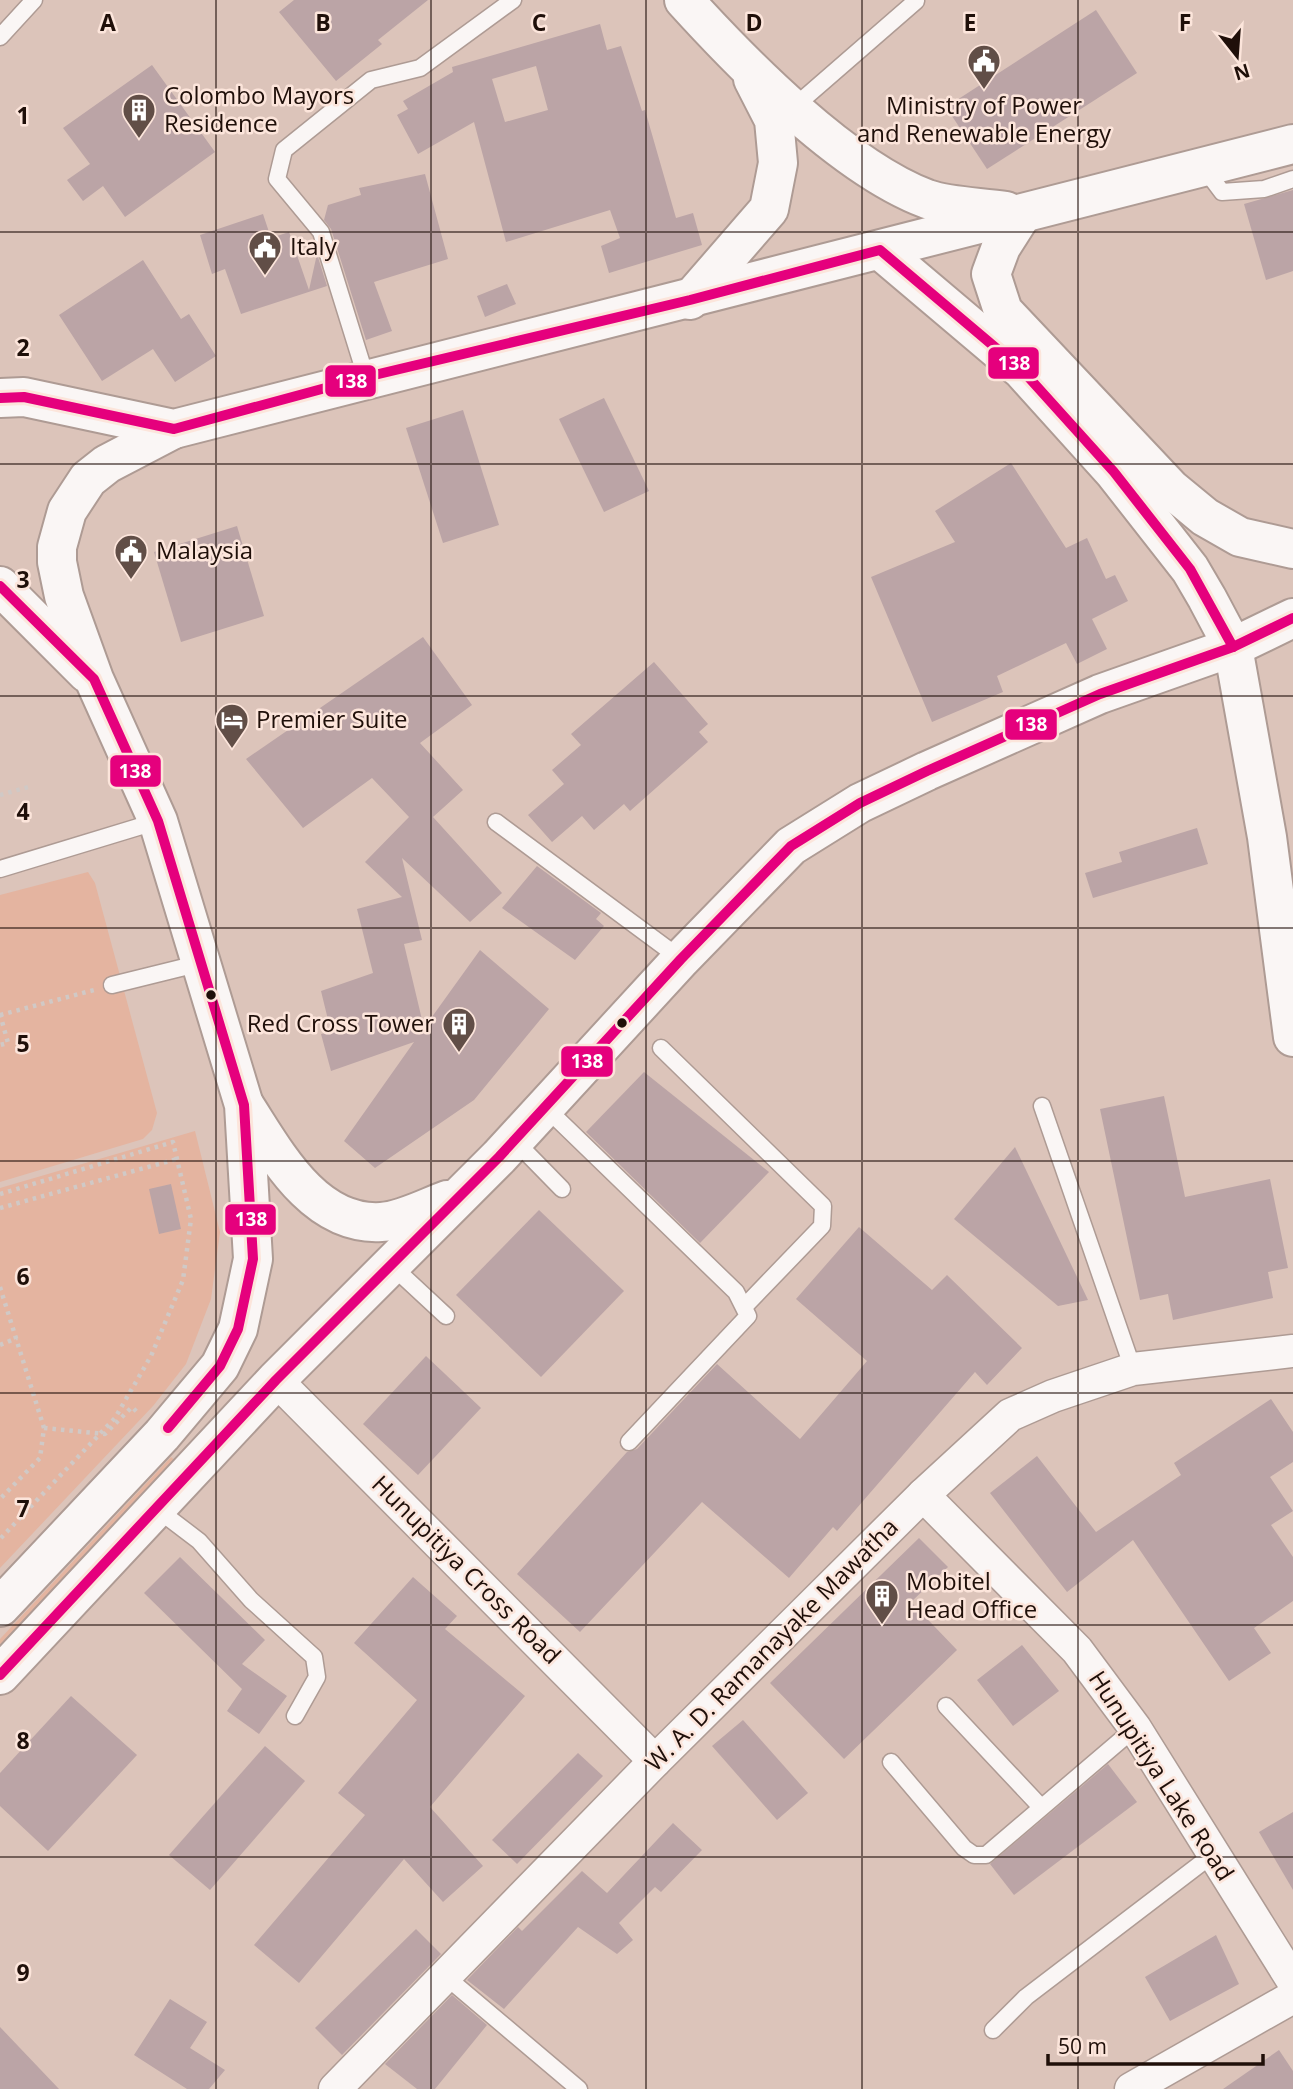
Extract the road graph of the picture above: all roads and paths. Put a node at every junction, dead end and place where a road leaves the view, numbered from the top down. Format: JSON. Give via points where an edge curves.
{"nodes":[{"id":1,"x":34,"y":0,"type":"edge"},
{"id":2,"x":513,"y":0,"type":"edge"},
{"id":3,"x":684,"y":0,"type":"edge"},
{"id":4,"x":916,"y":1,"type":"edge"},
{"id":5,"x":0,"y":37,"type":"edge"},
{"id":6,"x":747,"y":68,"type":"junction"},
{"id":7,"x":794,"y":107,"type":"junction"},
{"id":8,"x":1293,"y":144,"type":"edge"},
{"id":9,"x":1203,"y":166,"type":"junction"},
{"id":10,"x":1293,"y":179,"type":"edge"},
{"id":11,"x":1022,"y":214,"type":"junction"},
{"id":12,"x":880,"y":250,"type":"junction"},
{"id":13,"x":690,"y":300,"type":"junction"},
{"id":14,"x":366,"y":377,"type":"junction"},
{"id":15,"x":0,"y":398,"type":"edge"},
{"id":16,"x":174,"y":429,"type":"junction"},
{"id":17,"x":1293,"y":549,"type":"edge"},
{"id":18,"x":0,"y":586,"type":"edge"},
{"id":19,"x":1293,"y":618,"type":"edge"},
{"id":20,"x":1233,"y":647,"type":"junction"},
{"id":21,"x":94,"y":679,"type":"junction"},
{"id":22,"x":32,"y":786,"type":"dead end"},
{"id":23,"x":0,"y":795,"type":"edge"},
{"id":24,"x":158,"y":821,"type":"junction"},
{"id":25,"x":496,"y":822,"type":"dead end"},
{"id":26,"x":0,"y":869,"type":"edge"},
{"id":27,"x":681,"y":959,"type":"junction"},
{"id":28,"x":203,"y":962,"type":"junction"},
{"id":29,"x":112,"y":985,"type":"joint"},
{"id":30,"x":0,"y":1015,"type":"edge"},
{"id":31,"x":1293,"y":1037,"type":"edge"},
{"id":32,"x":0,"y":1045,"type":"edge"},
{"id":33,"x":661,"y":1048,"type":"dead end"},
{"id":34,"x":244,"y":1105,"type":"junction"},
{"id":35,"x":1042,"y":1106,"type":"dead end"},
{"id":36,"x":545,"y":1107,"type":"junction"},
{"id":37,"x":515,"y":1140,"type":"junction"},
{"id":38,"x":177,"y":1159,"type":"junction"},
{"id":39,"x":562,"y":1189,"type":"dead end"},
{"id":40,"x":0,"y":1194,"type":"edge"},
{"id":41,"x":456,"y":1197,"type":"junction"},
{"id":42,"x":0,"y":1208,"type":"edge"},
{"id":43,"x":390,"y":1264,"type":"junction"},
{"id":44,"x":0,"y":1287,"type":"edge"},
{"id":45,"x":745,"y":1306,"type":"junction"},
{"id":46,"x":446,"y":1316,"type":"dead end"},
{"id":47,"x":17,"y":1338,"type":"junction"},
{"id":48,"x":0,"y":1345,"type":"edge"},
{"id":49,"x":1293,"y":1351,"type":"edge"},
{"id":50,"x":1133,"y":1369,"type":"junction"},
{"id":51,"x":276,"y":1380,"type":"junction"},
{"id":52,"x":44,"y":1428,"type":"junction"},
{"id":53,"x":162,"y":1435,"type":"junction"},
{"id":54,"x":99,"y":1436,"type":"junction"},
{"id":55,"x":629,"y":1442,"type":"dead end"},
{"id":56,"x":923,"y":1495,"type":"junction"},
{"id":57,"x":0,"y":1499,"type":"edge"},
{"id":58,"x":157,"y":1509,"type":"junction"},
{"id":59,"x":0,"y":1539,"type":"edge"},
{"id":60,"x":0,"y":1607,"type":"edge"},
{"id":61,"x":0,"y":1675,"type":"edge"},
{"id":62,"x":946,"y":1706,"type":"dead end"},
{"id":63,"x":295,"y":1716,"type":"dead end"},
{"id":64,"x":1135,"y":1728,"type":"junction"},
{"id":65,"x":655,"y":1761,"type":"junction"},
{"id":66,"x":891,"y":1762,"type":"dead end"},
{"id":67,"x":1040,"y":1806,"type":"junction"},
{"id":68,"x":1212,"y":1855,"type":"junction"},
{"id":69,"x":444,"y":1975,"type":"junction"},
{"id":70,"x":1293,"y":1982,"type":"edge"},
{"id":71,"x":1293,"y":1997,"type":"edge"},
{"id":72,"x":993,"y":2030,"type":"dead end"},
{"id":73,"x":335,"y":2089,"type":"edge"},
{"id":74,"x":579,"y":2089,"type":"edge"},
{"id":75,"x":1131,"y":2089,"type":"edge"}],
"edges":[{"from":1,"to":5,"type":"lane"},
{"from":2,"to":14,"type":"lane","via":[[420,68],[371,80],[284,150],[277,179],[321,232]]},
{"from":3,"to":6,"type":"main road"},
{"from":4,"to":7,"type":"lane"},
{"from":6,"to":7,"type":"main road"},
{"from":6,"to":13,"type":"main road","via":[[774,120],[778,163],[769,209]]},
{"from":7,"to":11,"type":"main road","via":[[864,164],[928,199]]},
{"from":8,"to":9,"type":"main road"},
{"from":9,"to":10,"type":"lane","via":[[1222,192],[1264,189]]},
{"from":9,"to":11,"type":"main road"},
{"from":11,"to":12,"type":"main road"},
{"from":11,"to":17,"type":"main road","via":[[1001,247],[991,274],[1003,311],[1171,489],[1205,517],[1240,537]]},
{"from":12,"to":13,"type":"main road"},
{"from":12,"to":20,"type":"main road","via":[[1022,370],[1114,472],[1189,569]]},
{"from":13,"to":14,"type":"main road"},
{"from":14,"to":16,"type":"main road"},
{"from":15,"to":16,"type":"main road","via":[[24,397]]},
{"from":16,"to":21,"type":"main road","via":[[88,479],[60,531],[59,578]]},
{"from":18,"to":21,"type":"main road"},
{"from":19,"to":20,"type":"main road"},
{"from":20,"to":27,"type":"main road","via":[[1100,694],[860,803],[791,846]]},
{"from":20,"to":31,"type":"main road","via":[[1266,837]]},
{"from":21,"to":24,"type":"main road"},
{"from":22,"to":23,"type":"path"},
{"from":24,"to":26,"type":"lane"},
{"from":24,"to":28,"type":"main road"},
{"from":25,"to":27,"type":"lane"},
{"from":27,"to":36,"type":"main road"},
{"from":28,"to":29,"type":"lane"},
{"from":28,"to":34,"type":"main road"},
{"from":29,"to":30,"type":"path"},
{"from":30,"to":32,"type":"path","via":[[8,1043]]},
{"from":33,"to":45,"type":"lane","via":[[823,1206],[822,1226]]},
{"from":34,"to":41,"type":"main road","via":[[285,1168],[323,1206],[356,1219],[382,1222]]},
{"from":34,"to":53,"type":"main road","via":[[253,1259],[238,1329],[220,1366]]},
{"from":35,"to":50,"type":"lane"},
{"from":36,"to":37,"type":"main road"},
{"from":36,"to":45,"type":"lane","via":[[736,1292]]},
{"from":37,"to":39,"type":"lane"},
{"from":37,"to":41,"type":"main road"},
{"from":38,"to":40,"type":"path","via":[[173,1142]]},
{"from":38,"to":42,"type":"path"},
{"from":38,"to":54,"type":"path","via":[[191,1219],[183,1280],[152,1356]]},
{"from":41,"to":43,"type":"main road"},
{"from":43,"to":46,"type":"lane"},
{"from":43,"to":51,"type":"main road"},
{"from":44,"to":47,"type":"path"},
{"from":45,"to":55,"type":"lane","via":[[748,1316]]},
{"from":47,"to":48,"type":"path"},
{"from":47,"to":52,"type":"path"},
{"from":49,"to":50,"type":"street","name":"W. A. D. Ramanayake Mawatha"},
{"from":50,"to":56,"type":"street","name":"W. A. D. Ramanayake Mawatha","via":[[1010,1415]]},
{"from":51,"to":58,"type":"main road"},
{"from":51,"to":65,"type":"street","name":"Hunupitiya Cross Road"},
{"from":52,"to":54,"type":"path"},
{"from":52,"to":57,"type":"path","via":[[40,1458]]},
{"from":53,"to":54,"type":"path","via":[[132,1407]]},
{"from":53,"to":60,"type":"main road"},
{"from":54,"to":59,"type":"path"},
{"from":56,"to":64,"type":"street","name":"Hunupitiya Lake Road","via":[[1077,1650]]},
{"from":56,"to":65,"type":"street","name":"W. A. D. Ramanayake Mawatha"},
{"from":58,"to":61,"type":"main road"},
{"from":58,"to":63,"type":"lane","via":[[200,1541],[251,1600],[314,1657],[317,1678]]},
{"from":62,"to":67,"type":"lane"},
{"from":64,"to":67,"type":"lane"},
{"from":64,"to":68,"type":"street","name":"Hunupitiya Lake Road"},
{"from":65,"to":69,"type":"street","name":"W. A. D. Ramanayake Mawatha"},
{"from":66,"to":67,"type":"lane","via":[[974,1855],[986,1855]]},
{"from":68,"to":70,"type":"street","name":"Hunupitiya Lake Road"},
{"from":68,"to":72,"type":"lane","via":[[1026,1997]]},
{"from":69,"to":73,"type":"street","name":"W. A. D. Ramanayake Mawatha"},
{"from":69,"to":74,"type":"lane"},
{"from":71,"to":75,"type":"street"}]}
